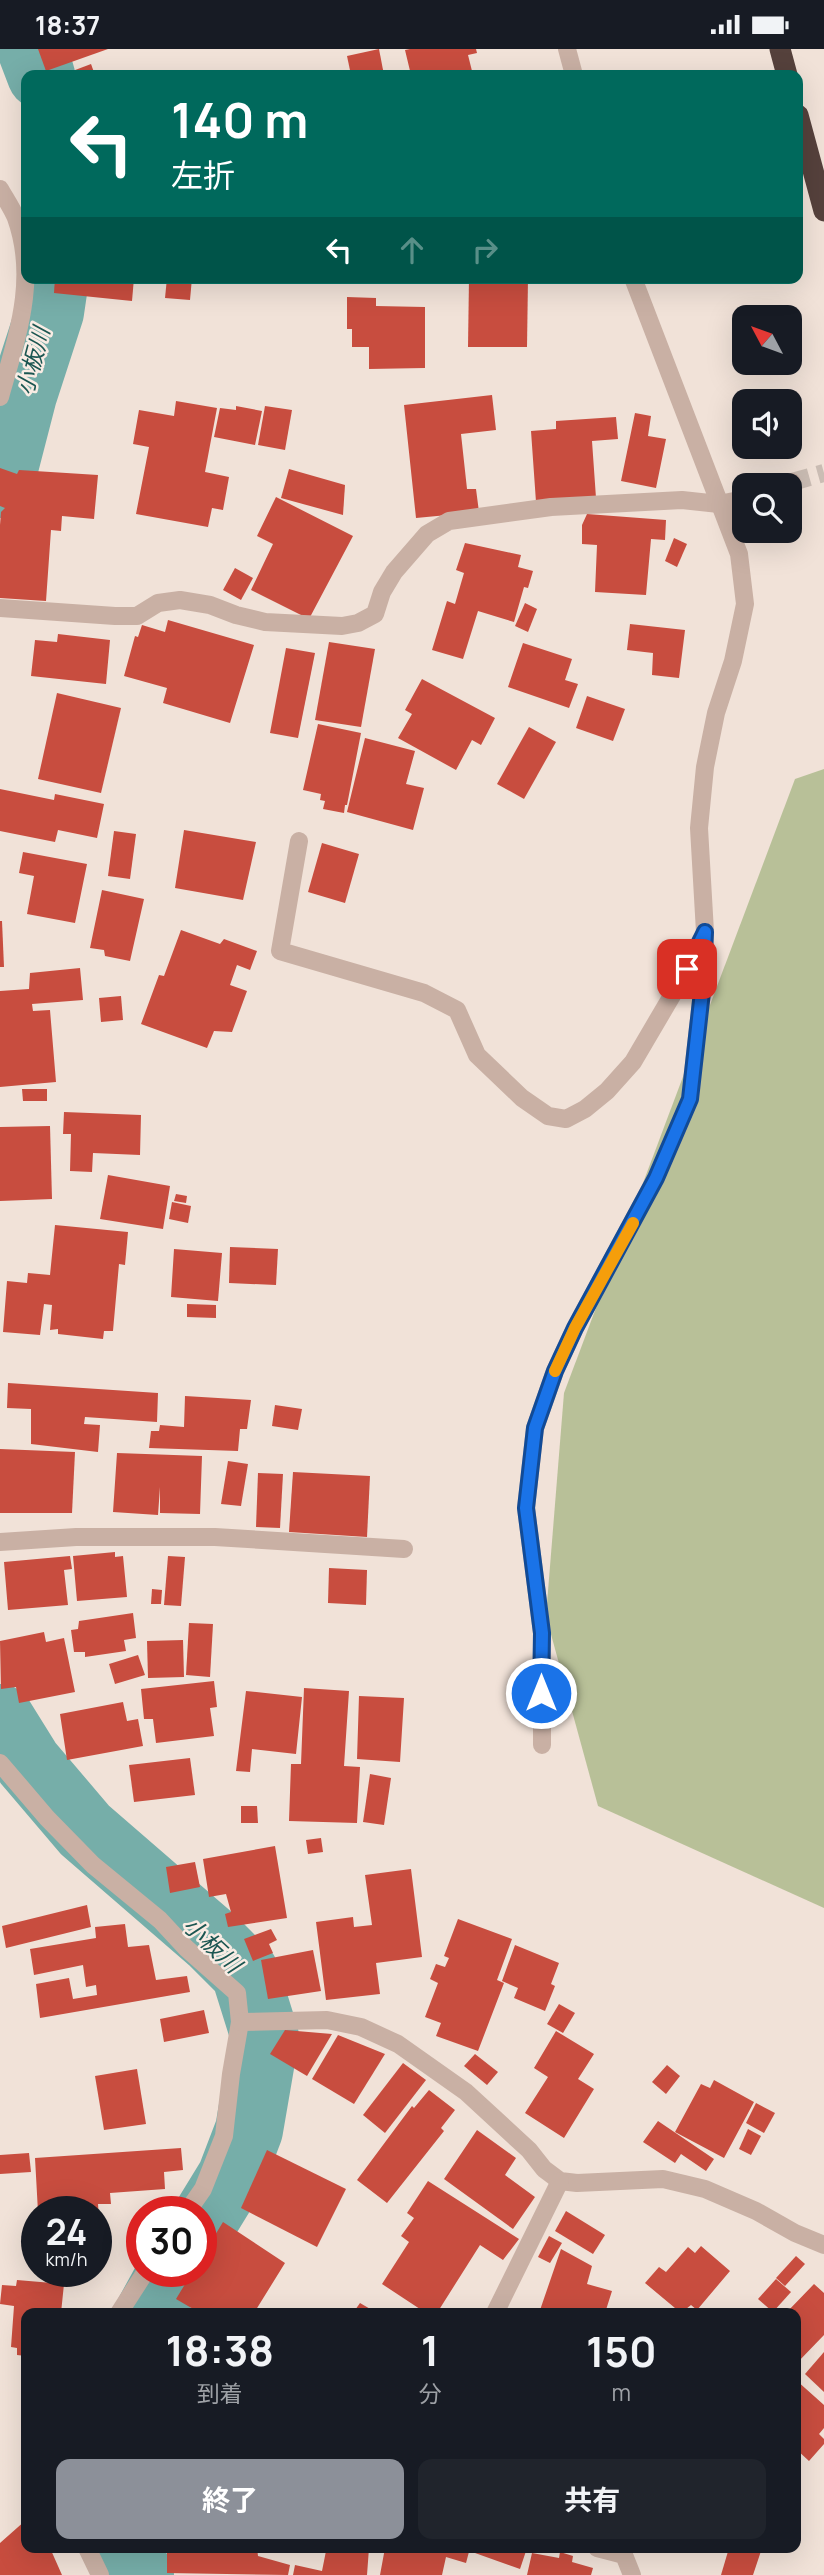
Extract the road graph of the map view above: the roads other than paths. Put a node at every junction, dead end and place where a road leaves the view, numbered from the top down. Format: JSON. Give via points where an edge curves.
{"nodes":[{"id":1,"x":567,"y":49,"type":"edge"},
{"id":2,"x":780,"y":49,"type":"edge"},
{"id":3,"x":573,"y":70,"type":"edge"},
{"id":4,"x":786,"y":70,"type":"edge"},
{"id":5,"x":803,"y":133,"type":"edge"},
{"id":6,"x":0,"y":189,"type":"edge"},
{"id":7,"x":824,"y":211,"type":"edge"},
{"id":8,"x":21,"y":239,"type":"edge"},
{"id":9,"x":26,"y":284,"type":"edge"},
{"id":10,"x":635,"y":284,"type":"edge"},
{"id":11,"x":0,"y":397,"type":"edge"},
{"id":12,"x":732,"y":501,"type":"edge"},
{"id":13,"x":719,"y":504,"type":"junction"},
{"id":14,"x":0,"y":608,"type":"edge"},
{"id":15,"x":299,"y":841,"type":"dead end"},
{"id":16,"x":705,"y":932,"type":"junction"},
{"id":17,"x":0,"y":1542,"type":"edge"},
{"id":18,"x":404,"y":1549,"type":"dead end"},
{"id":19,"x":542,"y":1745,"type":"dead end"},
{"id":20,"x":0,"y":1763,"type":"edge"},
{"id":21,"x":240,"y":2022,"type":"junction"},
{"id":22,"x":560,"y":2181,"type":"junction"},
{"id":23,"x":198,"y":2196,"type":"edge"},
{"id":24,"x":824,"y":2245,"type":"edge"},
{"id":25,"x":136,"y":2287,"type":"edge"},
{"id":26,"x":122,"y":2308,"type":"edge"},
{"id":27,"x":497,"y":2308,"type":"edge"},
{"id":28,"x":89,"y":2553,"type":"edge"},
{"id":29,"x":616,"y":2553,"type":"edge"},
{"id":30,"x":100,"y":2575,"type":"edge"},
{"id":31,"x":632,"y":2575,"type":"edge"}],
"edges":[{"from":1,"to":3,"type":"street"},
{"from":2,"to":4,"type":"highway"},
{"from":5,"to":7,"type":"highway"},
{"from":6,"to":8,"type":"street"},
{"from":9,"to":11,"type":"street"},
{"from":10,"to":13,"type":"street"},
{"from":12,"to":13,"type":"street"},
{"from":13,"to":14,"type":"street","via":[[682,500],[602,503],[449,521],[427,534],[394,572],[375,614],[342,626],[265,622],[180,600],[158,603],[136,616],[115,617]]},
{"from":13,"to":16,"type":"street","via":[[739,554],[745,604],[705,767],[699,828]]},
{"from":15,"to":16,"type":"street","via":[[280,951],[424,993],[457,1010],[477,1055],[548,1116],[566,1119],[585,1109],[633,1062]]},
{"from":16,"to":19,"type":"street","via":[[690,1099],[656,1178],[575,1328],[535,1428],[526,1508],[542,1633]]},
{"from":17,"to":18,"type":"street","via":[[215,1537]]},
{"from":20,"to":21,"type":"street","via":[[93,1865],[237,1993]]},
{"from":21,"to":22,"type":"street","via":[[327,2020],[361,2027],[398,2043],[466,2092]]},
{"from":21,"to":23,"type":"street","via":[[224,2136]]},
{"from":22,"to":24,"type":"street","via":[[663,2179],[757,2211]]},
{"from":22,"to":27,"type":"street"},
{"from":25,"to":26,"type":"street"},
{"from":28,"to":30,"type":"street"},
{"from":29,"to":31,"type":"street","via":[[624,2555]]}]}
